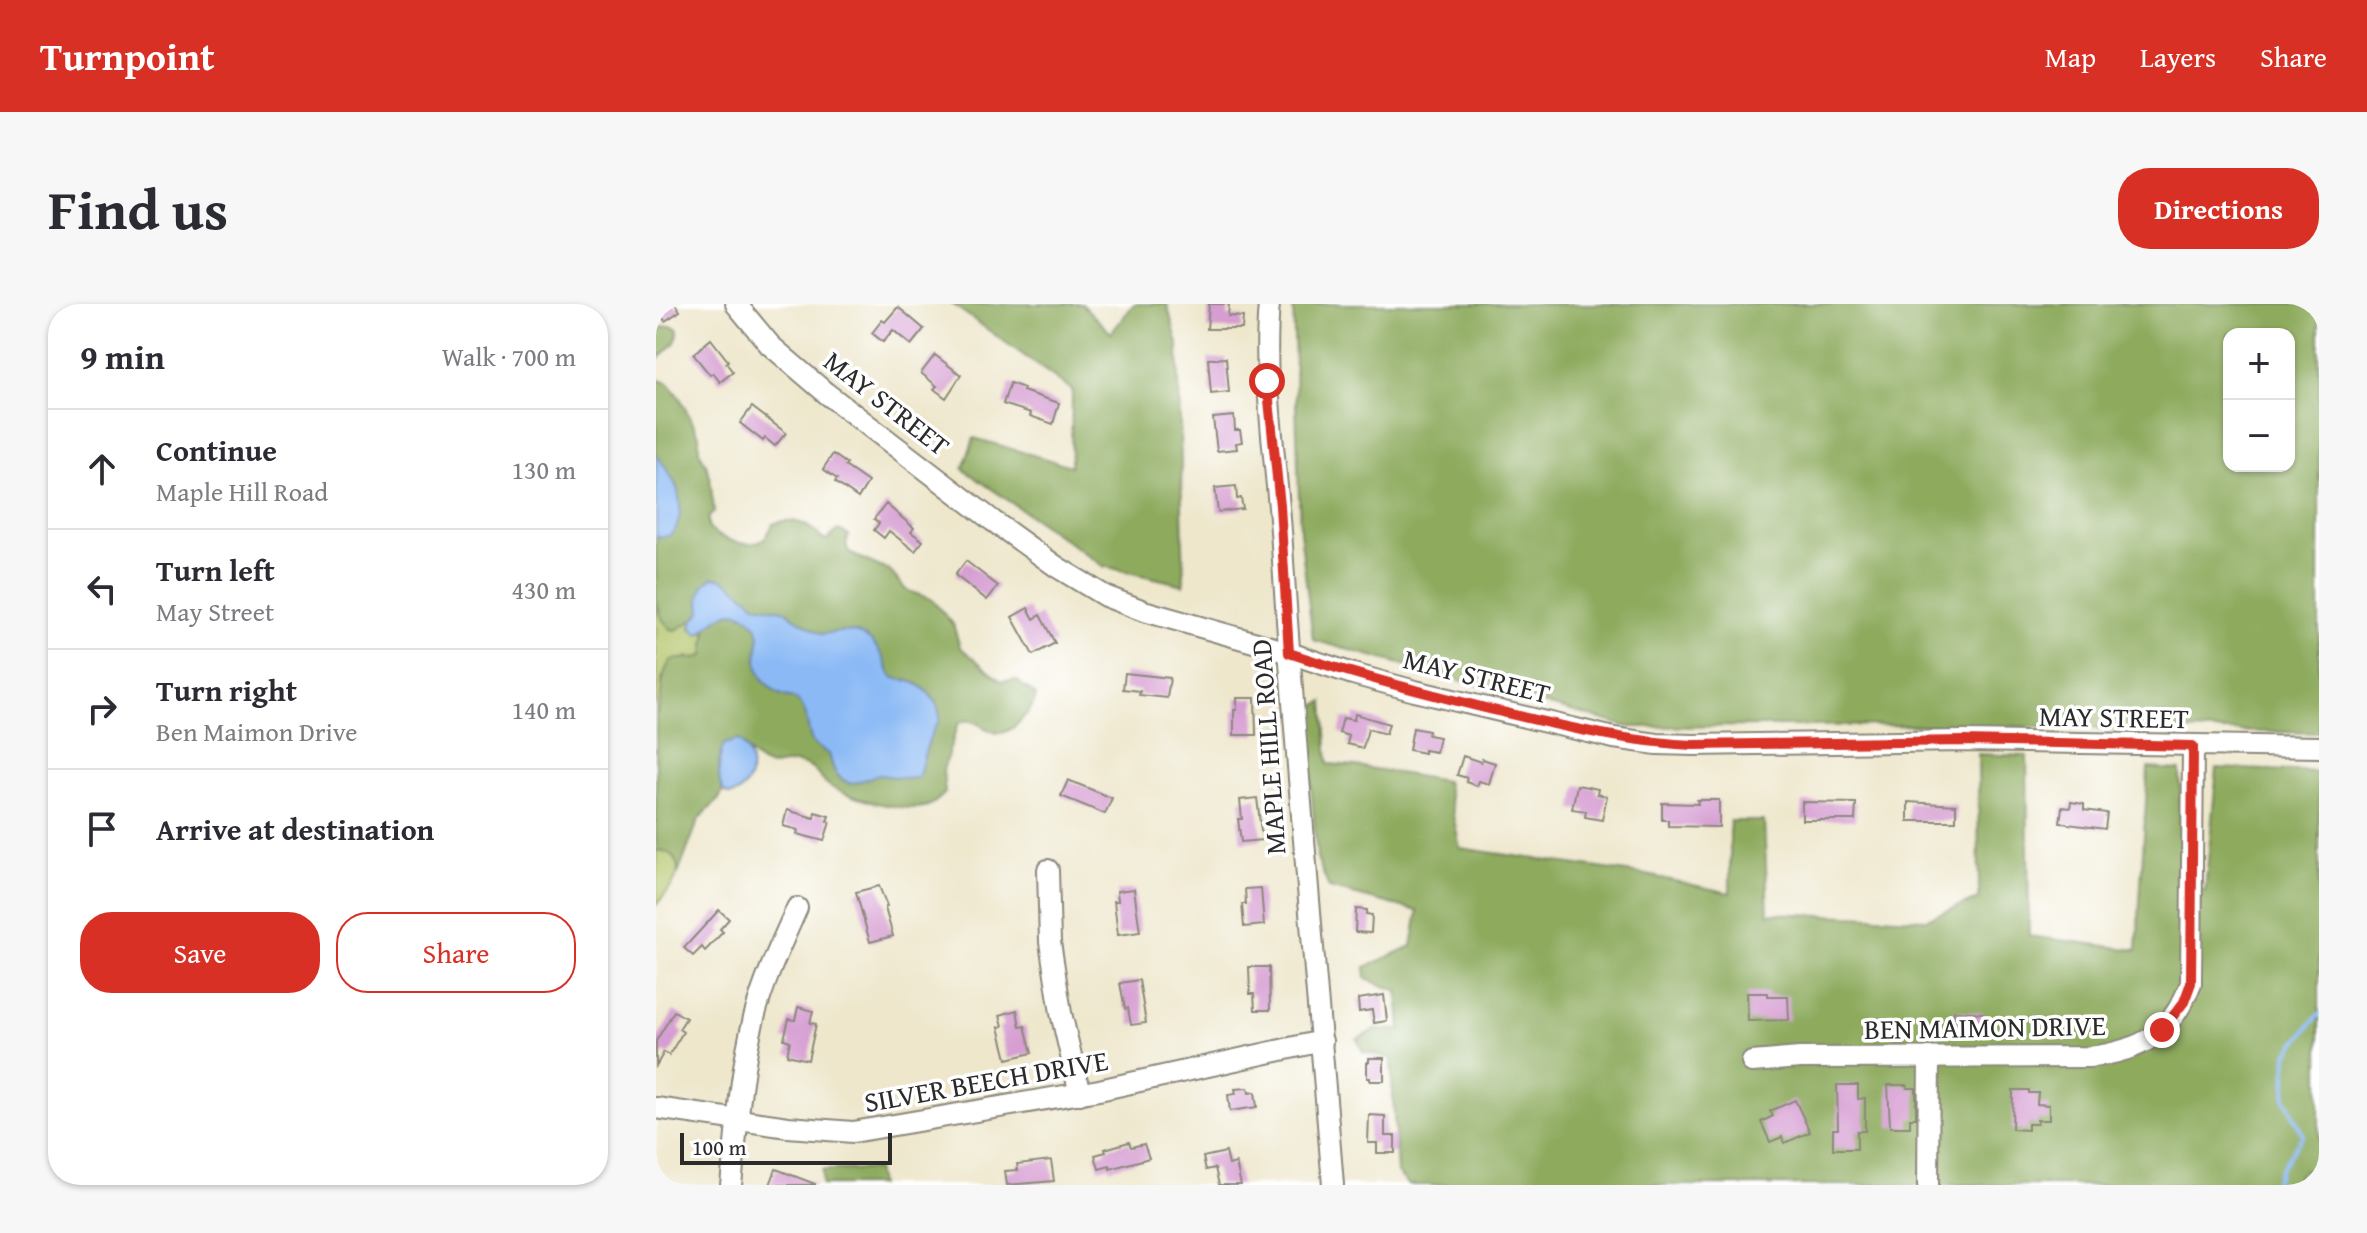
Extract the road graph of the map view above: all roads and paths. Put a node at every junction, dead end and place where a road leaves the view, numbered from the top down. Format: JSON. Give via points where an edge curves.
{"nodes":[{"id":1,"x":736,"y":304,"type":"edge"},
{"id":2,"x":1269,"y":304,"type":"edge"},
{"id":3,"x":1289,"y":653,"type":"junction"},
{"id":4,"x":2193,"y":746,"type":"junction"},
{"id":5,"x":2319,"y":747,"type":"edge"},
{"id":6,"x":1048,"y":870,"type":"dead end"},
{"id":7,"x":797,"y":908,"type":"dead end"},
{"id":8,"x":1322,"y":1041,"type":"junction"},
{"id":9,"x":1929,"y":1057,"type":"junction"},
{"id":10,"x":1752,"y":1062,"type":"dead end"},
{"id":11,"x":1080,"y":1094,"type":"junction"},
{"id":12,"x":656,"y":1108,"type":"edge"},
{"id":13,"x":738,"y":1120,"type":"junction"},
{"id":14,"x":731,"y":1185,"type":"edge"},
{"id":15,"x":1333,"y":1185,"type":"edge"},
{"id":16,"x":1928,"y":1185,"type":"edge"}],
"edges":[{"from":1,"to":3,"type":"street","name":"MAY STREET","via":[[770,345],[826,393],[1079,581],[1120,603]]},
{"from":2,"to":3,"type":"street","name":"MAPLE HILL ROAD","via":[[1267,381]]},
{"from":3,"to":4,"type":"street","name":"MAY STREET","via":[[1415,691],[1657,744],[1963,741]]},
{"from":3,"to":8,"type":"street","name":"MAPLE HILL ROAD"},
{"from":4,"to":5,"type":"street","name":"MAY STREET"},
{"from":4,"to":9,"type":"street","name":"BEN MAIMON DRIVE","via":[[2191,983],[2184,1002],[2162,1030],[2147,1042],[2112,1055]]},
{"from":6,"to":11,"type":"street","via":[[1050,942]]},
{"from":7,"to":13,"type":"street","via":[[754,1018]]},
{"from":8,"to":11,"type":"street","name":"SILVER BEECH DRIVE"},
{"from":8,"to":15,"type":"street","name":"MAPLE HILL ROAD"},
{"from":9,"to":10,"type":"street","name":"BEN MAIMON DRIVE"},
{"from":9,"to":16,"type":"street"},
{"from":11,"to":13,"type":"street","name":"SILVER BEECH DRIVE","via":[[853,1132]]},
{"from":12,"to":13,"type":"street","name":"SILVER BEECH DRIVE"},
{"from":13,"to":14,"type":"street"}]}
